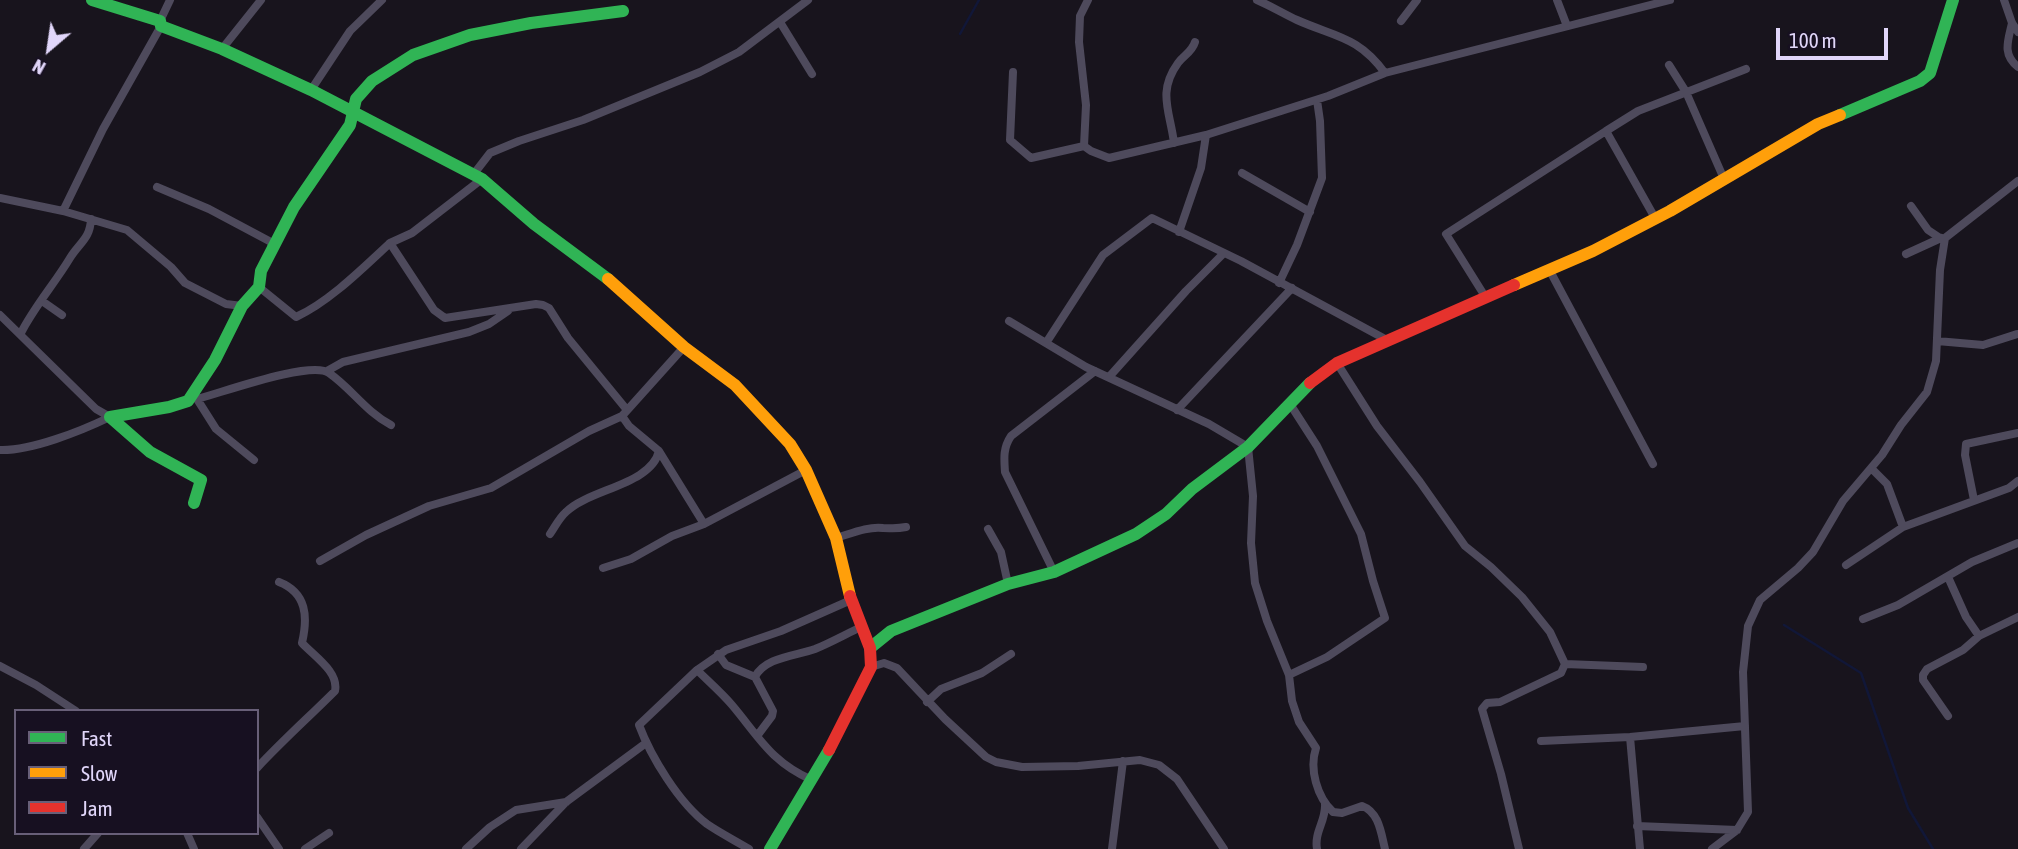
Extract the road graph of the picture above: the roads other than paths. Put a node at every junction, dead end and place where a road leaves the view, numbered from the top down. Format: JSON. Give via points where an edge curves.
{"nodes":[{"id":1,"x":92,"y":0,"type":"edge"},
{"id":2,"x":170,"y":0,"type":"edge"},
{"id":3,"x":261,"y":0,"type":"edge"},
{"id":4,"x":382,"y":0,"type":"edge"},
{"id":5,"x":808,"y":0,"type":"edge"},
{"id":6,"x":1088,"y":0,"type":"edge"},
{"id":7,"x":1257,"y":0,"type":"edge"},
{"id":8,"x":1417,"y":0,"type":"edge"},
{"id":9,"x":1557,"y":0,"type":"edge"},
{"id":10,"x":1670,"y":0,"type":"edge"},
{"id":11,"x":1953,"y":0,"type":"edge"},
{"id":12,"x":2004,"y":0,"type":"edge"},
{"id":13,"x":623,"y":11,"type":"dead end"},
{"id":14,"x":1401,"y":21,"type":"dead end"},
{"id":15,"x":780,"y":22,"type":"junction"},
{"id":16,"x":2012,"y":23,"type":"junction"},
{"id":17,"x":161,"y":24,"type":"junction"},
{"id":18,"x":1567,"y":26,"type":"junction"},
{"id":19,"x":2018,"y":32,"type":"edge"},
{"id":20,"x":1195,"y":42,"type":"dead end"},
{"id":21,"x":222,"y":49,"type":"junction"},
{"id":22,"x":1669,"y":65,"type":"dead end"},
{"id":23,"x":2018,"y":67,"type":"edge"},
{"id":24,"x":1746,"y":68,"type":"dead end"},
{"id":25,"x":1013,"y":72,"type":"dead end"},
{"id":26,"x":1385,"y":73,"type":"junction"},
{"id":27,"x":812,"y":74,"type":"dead end"},
{"id":28,"x":311,"y":90,"type":"junction"},
{"id":29,"x":1686,"y":92,"type":"junction"},
{"id":30,"x":1317,"y":100,"type":"junction"},
{"id":31,"x":350,"y":110,"type":"junction"},
{"id":32,"x":1606,"y":131,"type":"junction"},
{"id":33,"x":1206,"y":135,"type":"junction"},
{"id":34,"x":1174,"y":143,"type":"junction"},
{"id":35,"x":1084,"y":146,"type":"junction"},
{"id":36,"x":1242,"y":173,"type":"dead end"},
{"id":37,"x":478,"y":177,"type":"junction"},
{"id":38,"x":1724,"y":179,"type":"junction"},
{"id":39,"x":2018,"y":181,"type":"edge"},
{"id":40,"x":157,"y":187,"type":"dead end"},
{"id":41,"x":0,"y":198,"type":"edge"},
{"id":42,"x":1911,"y":206,"type":"dead end"},
{"id":43,"x":63,"y":211,"type":"junction"},
{"id":44,"x":1310,"y":212,"type":"junction"},
{"id":45,"x":1655,"y":218,"type":"junction"},
{"id":46,"x":91,"y":219,"type":"junction"},
{"id":47,"x":1179,"y":232,"type":"junction"},
{"id":48,"x":1942,"y":238,"type":"junction"},
{"id":49,"x":390,"y":243,"type":"junction"},
{"id":50,"x":272,"y":250,"type":"junction"},
{"id":51,"x":1224,"y":253,"type":"junction"},
{"id":52,"x":1906,"y":254,"type":"dead end"},
{"id":53,"x":1550,"y":271,"type":"junction"},
{"id":54,"x":1279,"y":283,"type":"junction"},
{"id":55,"x":259,"y":287,"type":"junction"},
{"id":56,"x":1292,"y":288,"type":"junction"},
{"id":57,"x":1486,"y":298,"type":"junction"},
{"id":58,"x":42,"y":301,"type":"junction"},
{"id":59,"x":242,"y":306,"type":"junction"},
{"id":60,"x":513,"y":308,"type":"junction"},
{"id":61,"x":0,"y":315,"type":"edge"},
{"id":62,"x":62,"y":315,"type":"dead end"},
{"id":63,"x":1009,"y":321,"type":"dead end"},
{"id":64,"x":21,"y":333,"type":"junction"},
{"id":65,"x":2017,"y":334,"type":"edge"},
{"id":66,"x":1387,"y":340,"type":"junction"},
{"id":67,"x":1937,"y":341,"type":"junction"},
{"id":68,"x":1046,"y":343,"type":"junction"},
{"id":69,"x":684,"y":347,"type":"junction"},
{"id":70,"x":1337,"y":363,"type":"junction"},
{"id":71,"x":327,"y":371,"type":"junction"},
{"id":72,"x":1095,"y":371,"type":"junction"},
{"id":73,"x":1109,"y":377,"type":"junction"},
{"id":74,"x":192,"y":400,"type":"junction"},
{"id":75,"x":1290,"y":404,"type":"junction"},
{"id":76,"x":1177,"y":410,"type":"junction"},
{"id":77,"x":181,"y":413,"type":"dead end"},
{"id":78,"x":625,"y":413,"type":"junction"},
{"id":79,"x":110,"y":417,"type":"junction"},
{"id":80,"x":391,"y":425,"type":"dead end"},
{"id":81,"x":2018,"y":433,"type":"edge"},
{"id":82,"x":1248,"y":447,"type":"junction"},
{"id":83,"x":0,"y":450,"type":"edge"},
{"id":84,"x":659,"y":451,"type":"junction"},
{"id":85,"x":254,"y":460,"type":"dead end"},
{"id":86,"x":1653,"y":464,"type":"dead end"},
{"id":87,"x":1871,"y":468,"type":"junction"},
{"id":88,"x":806,"y":470,"type":"junction"},
{"id":89,"x":2018,"y":481,"type":"edge"},
{"id":90,"x":1974,"y":500,"type":"junction"},
{"id":91,"x":194,"y":503,"type":"dead end"},
{"id":92,"x":704,"y":524,"type":"junction"},
{"id":93,"x":906,"y":527,"type":"dead end"},
{"id":94,"x":1903,"y":527,"type":"junction"},
{"id":95,"x":988,"y":529,"type":"dead end"},
{"id":96,"x":550,"y":534,"type":"dead end"},
{"id":97,"x":836,"y":538,"type":"junction"},
{"id":98,"x":2018,"y":543,"type":"edge"},
{"id":99,"x":320,"y":561,"type":"dead end"},
{"id":100,"x":1846,"y":565,"type":"dead end"},
{"id":101,"x":603,"y":568,"type":"dead end"},
{"id":102,"x":1054,"y":572,"type":"junction"},
{"id":103,"x":1948,"y":577,"type":"junction"},
{"id":104,"x":279,"y":582,"type":"dead end"},
{"id":105,"x":1008,"y":584,"type":"junction"},
{"id":106,"x":851,"y":600,"type":"junction"},
{"id":107,"x":2018,"y":617,"type":"edge"},
{"id":108,"x":1863,"y":619,"type":"dead end"},
{"id":109,"x":861,"y":628,"type":"junction"},
{"id":110,"x":1979,"y":636,"type":"junction"},
{"id":111,"x":870,"y":648,"type":"junction"},
{"id":112,"x":718,"y":654,"type":"junction"},
{"id":113,"x":1012,"y":654,"type":"dead end"},
{"id":114,"x":1565,"y":664,"type":"junction"},
{"id":115,"x":0,"y":666,"type":"edge"},
{"id":116,"x":871,"y":667,"type":"junction"},
{"id":117,"x":1643,"y":667,"type":"dead end"},
{"id":118,"x":697,"y":670,"type":"junction"},
{"id":119,"x":1289,"y":675,"type":"junction"},
{"id":120,"x":755,"y":677,"type":"junction"},
{"id":121,"x":927,"y":702,"type":"junction"},
{"id":122,"x":73,"y":709,"type":"edge"},
{"id":123,"x":1948,"y":716,"type":"dead end"},
{"id":124,"x":1745,"y":726,"type":"junction"},
{"id":125,"x":757,"y":736,"type":"junction"},
{"id":126,"x":1630,"y":737,"type":"junction"},
{"id":127,"x":1541,"y":741,"type":"dead end"},
{"id":128,"x":646,"y":743,"type":"junction"},
{"id":129,"x":1123,"y":761,"type":"junction"},
{"id":130,"x":259,"y":766,"type":"edge"},
{"id":131,"x":812,"y":780,"type":"junction"},
{"id":132,"x":1324,"y":801,"type":"junction"},
{"id":133,"x":566,"y":802,"type":"junction"},
{"id":134,"x":259,"y":820,"type":"edge"},
{"id":135,"x":1637,"y":826,"type":"junction"},
{"id":136,"x":1737,"y":830,"type":"junction"},
{"id":137,"x":329,"y":833,"type":"dead end"},
{"id":138,"x":95,"y":835,"type":"edge"},
{"id":139,"x":84,"y":849,"type":"edge"},
{"id":140,"x":279,"y":849,"type":"edge"},
{"id":141,"x":305,"y":849,"type":"edge"},
{"id":142,"x":466,"y":849,"type":"edge"},
{"id":143,"x":521,"y":849,"type":"edge"},
{"id":144,"x":750,"y":849,"type":"edge"},
{"id":145,"x":770,"y":849,"type":"edge"},
{"id":146,"x":1112,"y":849,"type":"edge"},
{"id":147,"x":1224,"y":849,"type":"edge"},
{"id":148,"x":1317,"y":849,"type":"edge"},
{"id":149,"x":1385,"y":849,"type":"edge"},
{"id":150,"x":1519,"y":849,"type":"edge"},
{"id":151,"x":1640,"y":849,"type":"edge"},
{"id":152,"x":1712,"y":849,"type":"edge"}],
"edges":[{"from":1,"to":17,"type":"street"},
{"from":2,"to":17,"type":"street"},
{"from":3,"to":21,"type":"street"},
{"from":4,"to":28,"type":"street","via":[[350,31]]},
{"from":5,"to":15,"type":"street"},
{"from":6,"to":35,"type":"street","via":[[1080,16]]},
{"from":7,"to":26,"type":"street","via":[[1362,47]]},
{"from":8,"to":14,"type":"street"},
{"from":9,"to":18,"type":"street"},
{"from":10,"to":18,"type":"street"},
{"from":11,"to":38,"type":"street","via":[[1930,73],[1818,124]]},
{"from":12,"to":16,"type":"street"},
{"from":13,"to":31,"type":"street","via":[[495,29],[424,48],[363,87]]},
{"from":15,"to":27,"type":"street"},
{"from":15,"to":37,"type":"street","via":[[739,52],[700,72],[490,153]]},
{"from":16,"to":19,"type":"street"},
{"from":16,"to":23,"type":"street","via":[[2006,50]]},
{"from":17,"to":21,"type":"street"},
{"from":17,"to":43,"type":"street"},
{"from":18,"to":26,"type":"street"},
{"from":20,"to":34,"type":"street","via":[[1193,50],[1177,63],[1164,91]]},
{"from":21,"to":28,"type":"street"},
{"from":22,"to":29,"type":"street"},
{"from":24,"to":29,"type":"street"},
{"from":25,"to":35,"type":"street","via":[[1010,140],[1031,158]]},
{"from":26,"to":30,"type":"street"},
{"from":28,"to":31,"type":"street"},
{"from":29,"to":32,"type":"street","via":[[1638,111]]},
{"from":29,"to":38,"type":"street"},
{"from":30,"to":33,"type":"street"},
{"from":30,"to":44,"type":"street","via":[[1322,178]]},
{"from":31,"to":37,"type":"street"},
{"from":31,"to":50,"type":"street","via":[[350,125],[294,207]]},
{"from":32,"to":45,"type":"street"},
{"from":32,"to":57,"type":"street","via":[[1446,233]]},
{"from":33,"to":34,"type":"street"},
{"from":33,"to":47,"type":"street","via":[[1201,168]]},
{"from":34,"to":35,"type":"street","via":[[1109,158]]},
{"from":36,"to":44,"type":"street"},
{"from":37,"to":49,"type":"street","via":[[412,233]]},
{"from":37,"to":69,"type":"street","via":[[601,273]]},
{"from":38,"to":45,"type":"street"},
{"from":39,"to":48,"type":"street"},
{"from":40,"to":50,"type":"street","via":[[271,242]]},
{"from":41,"to":43,"type":"street"},
{"from":42,"to":48,"type":"street","via":[[1928,230]]},
{"from":43,"to":46,"type":"street"},
{"from":44,"to":54,"type":"street"},
{"from":45,"to":53,"type":"street"},
{"from":46,"to":58,"type":"street","via":[[90,232]]},
{"from":46,"to":59,"type":"street","via":[[127,230],[185,283],[226,304]]},
{"from":47,"to":51,"type":"street"},
{"from":47,"to":68,"type":"street","via":[[1152,218],[1103,255]]},
{"from":48,"to":52,"type":"street"},
{"from":48,"to":67,"type":"street"},
{"from":49,"to":55,"type":"street","via":[[296,317]]},
{"from":49,"to":60,"type":"street","via":[[440,316],[458,318]]},
{"from":50,"to":55,"type":"street"},
{"from":51,"to":54,"type":"street"},
{"from":51,"to":73,"type":"street"},
{"from":53,"to":57,"type":"street"},
{"from":53,"to":86,"type":"street"},
{"from":54,"to":56,"type":"street"},
{"from":55,"to":59,"type":"street"},
{"from":56,"to":66,"type":"street"},
{"from":56,"to":76,"type":"street"},
{"from":57,"to":66,"type":"street"},
{"from":58,"to":62,"type":"street"},
{"from":58,"to":64,"type":"street"},
{"from":59,"to":74,"type":"street"},
{"from":60,"to":71,"type":"street","via":[[469,332],[343,362]]},
{"from":60,"to":78,"type":"street","via":[[536,304],[549,308]]},
{"from":61,"to":64,"type":"street"},
{"from":63,"to":68,"type":"street"},
{"from":64,"to":79,"type":"street","via":[[96,409]]},
{"from":65,"to":67,"type":"street","via":[[1983,345]]},
{"from":66,"to":70,"type":"street"},
{"from":67,"to":87,"type":"street","via":[[1927,392]]},
{"from":68,"to":72,"type":"street"},
{"from":69,"to":78,"type":"street"},
{"from":69,"to":88,"type":"street","via":[[758,408]]},
{"from":70,"to":75,"type":"street"},
{"from":70,"to":114,"type":"street","via":[[1465,546],[1522,597],[1550,632]]},
{"from":71,"to":74,"type":"street","via":[[277,375]]},
{"from":71,"to":80,"type":"street","via":[[360,404]]},
{"from":72,"to":73,"type":"street"},
{"from":72,"to":102,"type":"street","via":[[1005,444],[1005,472]]},
{"from":73,"to":76,"type":"street"},
{"from":74,"to":77,"type":"street"},
{"from":74,"to":79,"type":"street"},
{"from":74,"to":85,"type":"street","via":[[216,429]]},
{"from":75,"to":82,"type":"street"},
{"from":75,"to":119,"type":"street","via":[[1317,446],[1361,534],[1385,618],[1327,657]]},
{"from":76,"to":82,"type":"street"},
{"from":78,"to":84,"type":"street","via":[[629,426]]},
{"from":78,"to":99,"type":"street","via":[[491,488],[429,506]]},
{"from":79,"to":83,"type":"street","via":[[64,435]]},
{"from":79,"to":91,"type":"street","via":[[150,452],[201,480]]},
{"from":81,"to":90,"type":"street","via":[[1966,444]]},
{"from":82,"to":102,"type":"street","via":[[1136,534]]},
{"from":82,"to":119,"type":"street","via":[[1255,583]]},
{"from":84,"to":92,"type":"street"},
{"from":84,"to":96,"type":"street","via":[[652,466],[565,512]]},
{"from":87,"to":94,"type":"street","via":[[1887,484]]},
{"from":87,"to":124,"type":"street","via":[[1843,501],[1812,552],[1754,611],[1743,671]]},
{"from":88,"to":92,"type":"street"},
{"from":88,"to":97,"type":"street"},
{"from":89,"to":90,"type":"street"},
{"from":90,"to":94,"type":"street"},
{"from":92,"to":101,"type":"street"},
{"from":93,"to":97,"type":"street"},
{"from":94,"to":100,"type":"street"},
{"from":95,"to":105,"type":"street","via":[[1001,552]]},
{"from":97,"to":106,"type":"street"},
{"from":98,"to":103,"type":"street"},
{"from":102,"to":105,"type":"street"},
{"from":103,"to":108,"type":"street"},
{"from":103,"to":110,"type":"street"},
{"from":104,"to":130,"type":"street","via":[[301,597],[302,643],[337,682],[335,691]]},
{"from":105,"to":111,"type":"street","via":[[891,631]]},
{"from":106,"to":109,"type":"street"},
{"from":106,"to":112,"type":"street"},
{"from":107,"to":110,"type":"street"},
{"from":109,"to":111,"type":"street"},
{"from":109,"to":120,"type":"street","via":[[815,649],[780,658]]},
{"from":110,"to":123,"type":"street","via":[[1923,675]]},
{"from":111,"to":116,"type":"street"},
{"from":112,"to":118,"type":"street"},
{"from":112,"to":120,"type":"street","via":[[726,665]]},
{"from":113,"to":121,"type":"street","via":[[982,673],[941,689]]},
{"from":114,"to":117,"type":"street"},
{"from":114,"to":150,"type":"street","via":[[1555,677],[1482,709]]},
{"from":115,"to":122,"type":"street"},
{"from":116,"to":121,"type":"street","via":[[884,663],[897,668]]},
{"from":116,"to":131,"type":"street"},
{"from":118,"to":125,"type":"street"},
{"from":118,"to":128,"type":"street","via":[[639,725]]},
{"from":119,"to":132,"type":"street","via":[[1299,722],[1316,748],[1317,789]]},
{"from":120,"to":125,"type":"street","via":[[773,711]]},
{"from":121,"to":129,"type":"street","via":[[996,762],[1022,767]]},
{"from":124,"to":126,"type":"street"},
{"from":124,"to":136,"type":"street","via":[[1748,812]]},
{"from":125,"to":131,"type":"street","via":[[789,770]]},
{"from":126,"to":127,"type":"street"},
{"from":126,"to":135,"type":"street"},
{"from":128,"to":133,"type":"street"},
{"from":128,"to":144,"type":"street","via":[[675,789],[706,823]]},
{"from":129,"to":146,"type":"street"},
{"from":129,"to":147,"type":"street","via":[[1159,765],[1177,779]]},
{"from":131,"to":145,"type":"street"},
{"from":132,"to":148,"type":"street","via":[[1325,815],[1315,834]]},
{"from":132,"to":149,"type":"street","via":[[1337,814],[1366,806],[1375,816]]},
{"from":133,"to":142,"type":"street","via":[[516,810]]},
{"from":133,"to":143,"type":"street"},
{"from":134,"to":140,"type":"street"},
{"from":135,"to":136,"type":"street"},
{"from":135,"to":151,"type":"street"},
{"from":136,"to":152,"type":"street"},
{"from":137,"to":141,"type":"street"},
{"from":138,"to":139,"type":"street"}]}
